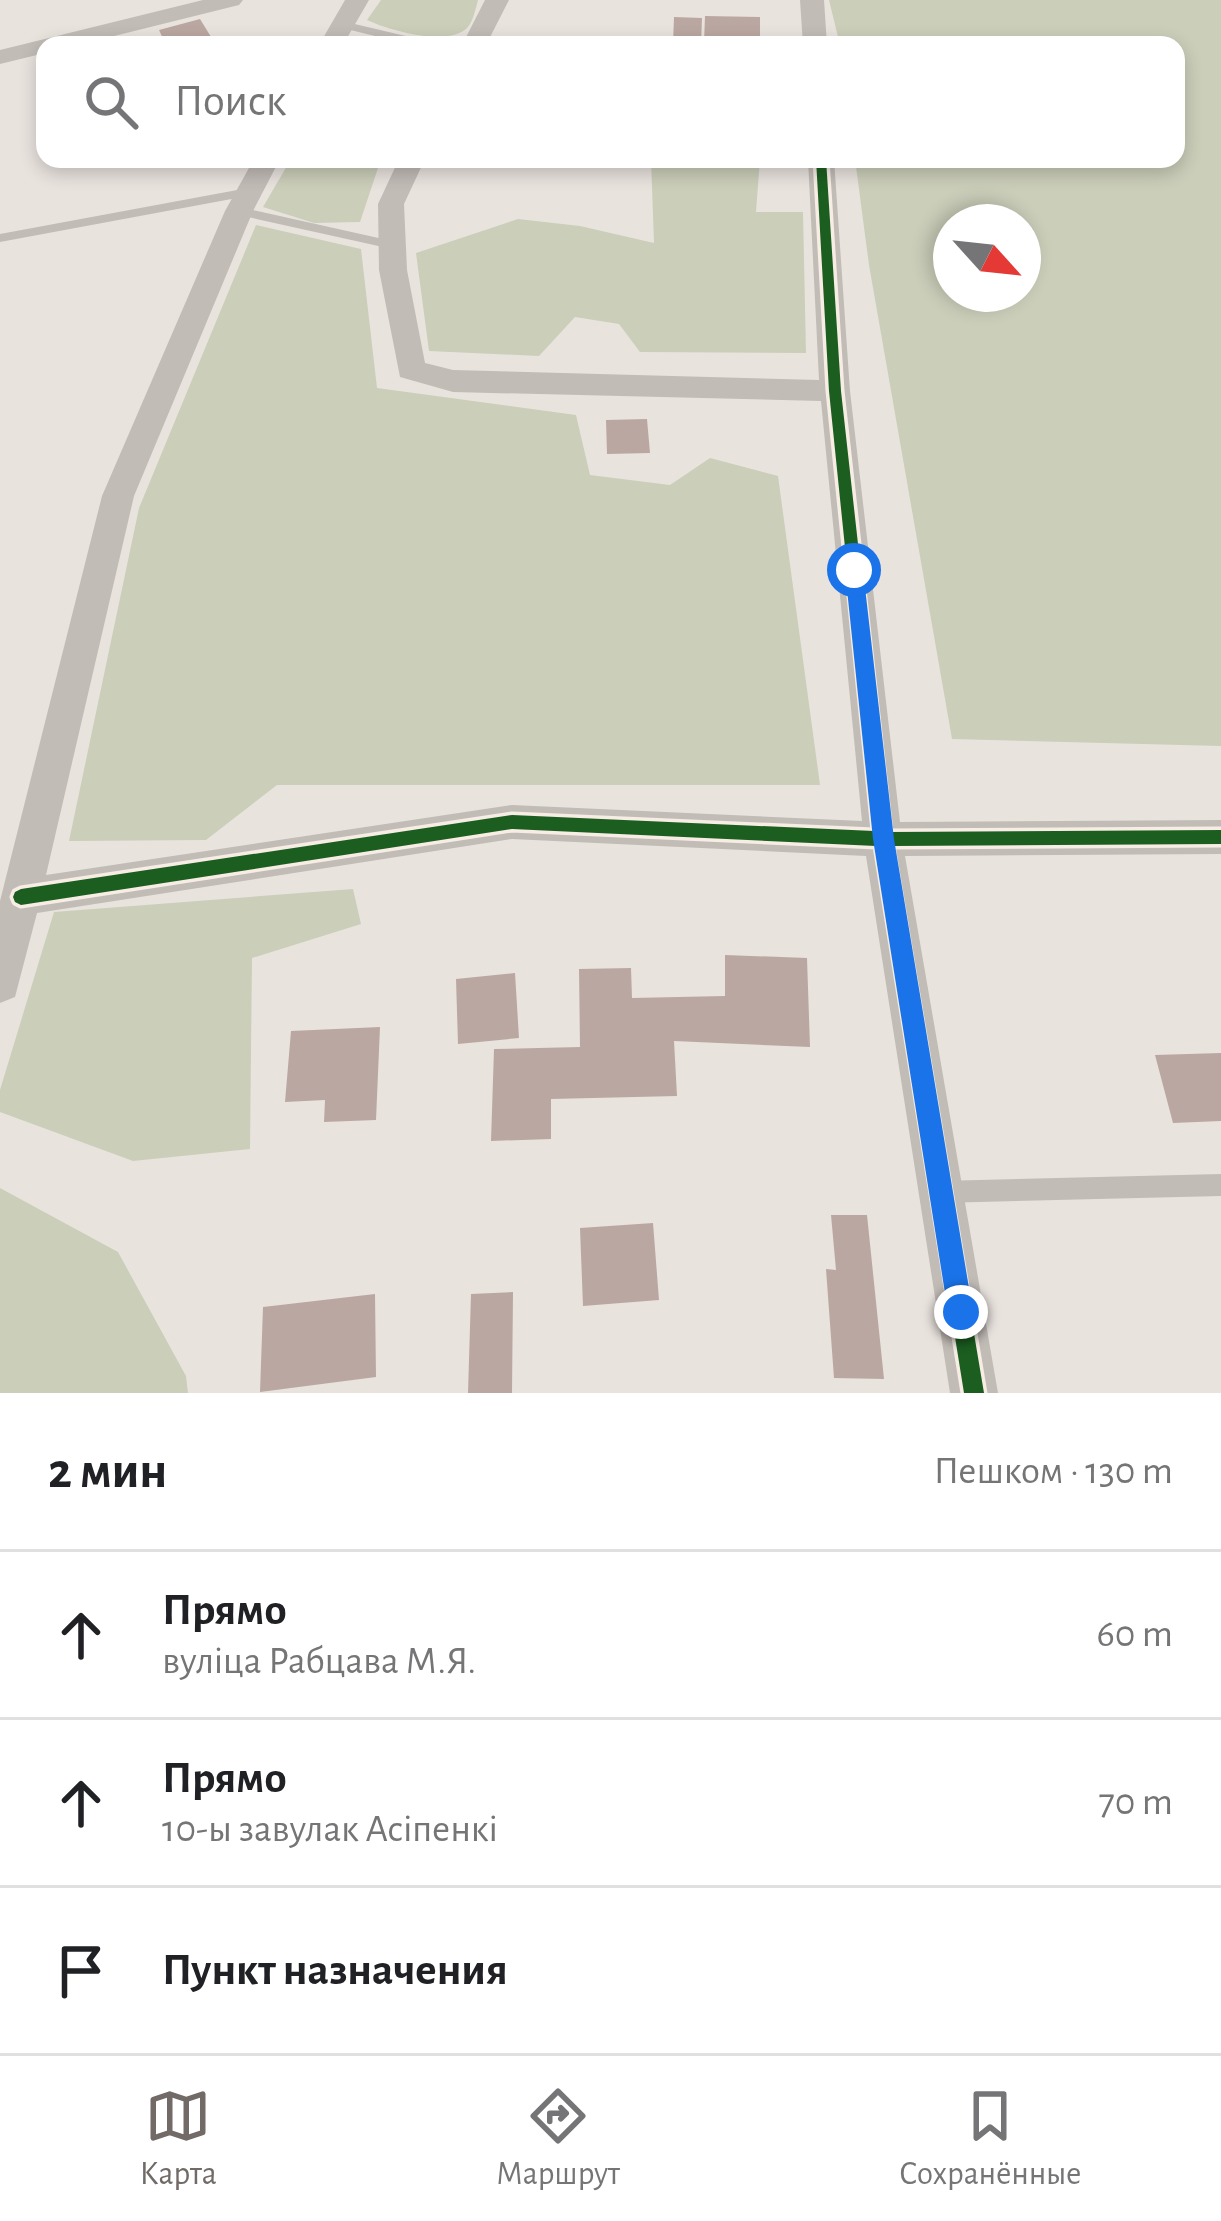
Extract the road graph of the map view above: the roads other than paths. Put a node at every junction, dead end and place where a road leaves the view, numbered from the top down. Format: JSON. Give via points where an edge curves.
{"nodes":[{"id":1,"x":231,"y":0,"type":"edge"},
{"id":2,"x":357,"y":0,"type":"edge"},
{"id":3,"x":497,"y":0,"type":"edge"},
{"id":4,"x":812,"y":0,"type":"edge"},
{"id":5,"x":337,"y":35,"type":"edge"},
{"id":6,"x":87,"y":36,"type":"edge"},
{"id":7,"x":479,"y":36,"type":"edge"},
{"id":8,"x":814,"y":36,"type":"edge"},
{"id":9,"x":36,"y":49,"type":"edge"},
{"id":10,"x":0,"y":57,"type":"edge"},
{"id":11,"x":262,"y":168,"type":"edge"},
{"id":12,"x":408,"y":168,"type":"edge"},
{"id":13,"x":822,"y":168,"type":"edge"},
{"id":14,"x":244,"y":202,"type":"junction"},
{"id":15,"x":0,"y":238,"type":"edge"},
{"id":16,"x":392,"y":245,"type":"junction"},
{"id":17,"x":835,"y":391,"type":"junction"},
{"id":18,"x":1221,"y":837,"type":"edge"},
{"id":19,"x":883,"y":839,"type":"junction"},
{"id":20,"x":21,"y":897,"type":"junction"},
{"id":21,"x":0,"y":983,"type":"edge"},
{"id":22,"x":1221,"y":1185,"type":"edge"},
{"id":23,"x":940,"y":1192,"type":"junction"},
{"id":24,"x":974,"y":1393,"type":"edge"}],
"edges":[{"from":1,"to":6,"type":"street"},
{"from":2,"to":5,"type":"street"},
{"from":3,"to":7,"type":"street"},
{"from":4,"to":8,"type":"street"},
{"from":9,"to":10,"type":"street"},
{"from":11,"to":14,"type":"street"},
{"from":12,"to":16,"type":"street","via":[[391,204]]},
{"from":13,"to":17,"type":"street"},
{"from":14,"to":15,"type":"lane"},
{"from":14,"to":16,"type":"lane"},
{"from":14,"to":20,"type":"street","via":[[118,496]]},
{"from":16,"to":17,"type":"street","via":[[411,370],[453,381]]},
{"from":17,"to":19,"type":"street"},
{"from":18,"to":19,"type":"street"},
{"from":19,"to":20,"type":"street","via":[[512,822]]},
{"from":19,"to":23,"type":"street"},
{"from":20,"to":21,"type":"street"},
{"from":22,"to":23,"type":"lane"},
{"from":23,"to":24,"type":"street"}]}
